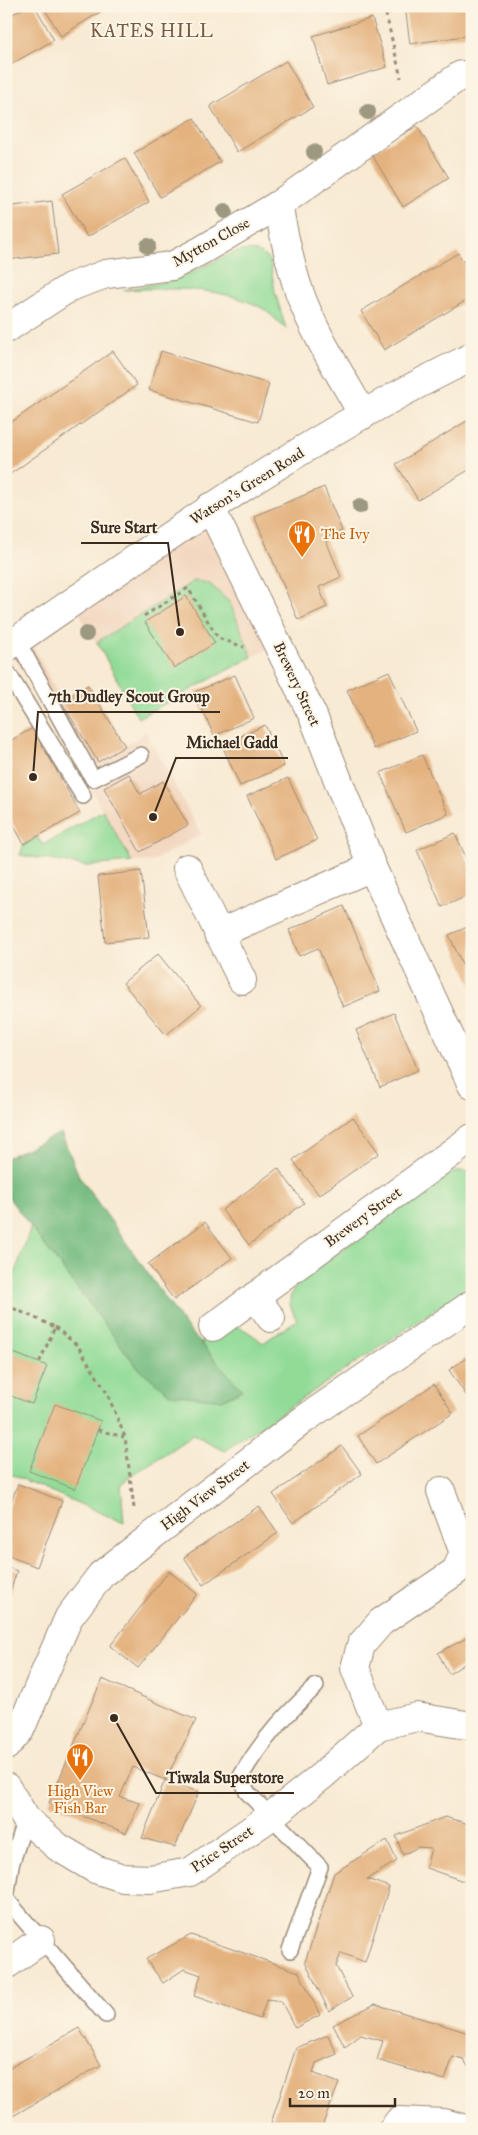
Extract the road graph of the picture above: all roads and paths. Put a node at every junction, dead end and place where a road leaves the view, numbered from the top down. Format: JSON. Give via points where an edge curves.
{"nodes":[{"id":1,"x":384,"y":6,"type":"edge"},
{"id":2,"x":461,"y":75,"type":"dead end"},
{"id":3,"x":402,"y":117,"type":"junction"},
{"id":4,"x":278,"y":205,"type":"junction"},
{"id":5,"x":6,"y":329,"type":"edge"},
{"id":6,"x":472,"y":357,"type":"edge"},
{"id":7,"x":363,"y":415,"type":"junction"},
{"id":8,"x":210,"y":507,"type":"junction"},
{"id":9,"x":144,"y":616,"type":"dead end"},
{"id":10,"x":12,"y":644,"type":"edge"},
{"id":11,"x":249,"y":649,"type":"dead end"},
{"id":12,"x":6,"y":670,"type":"edge"},
{"id":13,"x":141,"y":755,"type":"dead end"},
{"id":14,"x":83,"y":796,"type":"dead end"},
{"id":15,"x":372,"y":866,"type":"junction"},
{"id":16,"x":186,"y":868,"type":"dead end"},
{"id":17,"x":218,"y":934,"type":"junction"},
{"id":18,"x":242,"y":980,"type":"dead end"},
{"id":19,"x":472,"y":1085,"type":"edge"},
{"id":20,"x":472,"y":1138,"type":"edge"},
{"id":21,"x":255,"y":1296,"type":"junction"},
{"id":22,"x":472,"y":1304,"type":"edge"},
{"id":23,"x":6,"y":1305,"type":"edge"},
{"id":24,"x":271,"y":1318,"type":"dead end"},
{"id":25,"x":55,"y":1327,"type":"junction"},
{"id":26,"x":213,"y":1327,"type":"dead end"},
{"id":27,"x":39,"y":1363,"type":"dead end"},
{"id":28,"x":98,"y":1430,"type":"dead end"},
{"id":29,"x":125,"y":1437,"type":"junction"},
{"id":30,"x":441,"y":1491,"type":"dead end"},
{"id":31,"x":134,"y":1511,"type":"dead end"},
{"id":32,"x":316,"y":1686,"type":"dead end"},
{"id":33,"x":378,"y":1726,"type":"junction"},
{"id":34,"x":472,"y":1726,"type":"edge"},
{"id":35,"x":6,"y":1746,"type":"edge"},
{"id":36,"x":6,"y":1787,"type":"edge"},
{"id":37,"x":270,"y":1817,"type":"junction"},
{"id":38,"x":26,"y":1819,"type":"junction"},
{"id":39,"x":41,"y":1940,"type":"junction"},
{"id":40,"x":290,"y":1950,"type":"dead end"},
{"id":41,"x":6,"y":1966,"type":"edge"},
{"id":42,"x":106,"y":2015,"type":"dead end"},
{"id":43,"x":393,"y":2129,"type":"edge"},
{"id":44,"x":466,"y":2129,"type":"edge"}],
"edges":[{"from":1,"to":3,"type":"path","via":[[401,72]]},
{"from":2,"to":3,"type":"street","name":"Mytton Close"},
{"from":3,"to":4,"type":"street","name":"Mytton Close"},
{"from":4,"to":5,"type":"street","name":"Mytton Close","via":[[172,266],[106,274],[70,287]]},
{"from":4,"to":7,"type":"street","via":[[300,293]]},
{"from":6,"to":7,"type":"street","name":"Watson's Green Road"},
{"from":7,"to":8,"type":"street","name":"Watson's Green Road"},
{"from":8,"to":10,"type":"street","name":"Watson's Green Road"},
{"from":8,"to":15,"type":"street","name":"Brewery Street","via":[[313,716]]},
{"from":9,"to":11,"type":"path","via":[[188,588],[218,638]]},
{"from":10,"to":13,"type":"lane","via":[[93,780]]},
{"from":12,"to":14,"type":"lane"},
{"from":15,"to":17,"type":"street"},
{"from":15,"to":19,"type":"street","name":"Brewery Street"},
{"from":16,"to":17,"type":"street"},
{"from":17,"to":18,"type":"street"},
{"from":20,"to":21,"type":"street","name":"Brewery Street"},
{"from":21,"to":24,"type":"street"},
{"from":21,"to":26,"type":"street","name":"Brewery Street"},
{"from":22,"to":35,"type":"street","name":"High View Street","via":[[303,1420],[100,1575],[69,1617],[20,1730]]},
{"from":23,"to":25,"type":"path"},
{"from":25,"to":27,"type":"path"},
{"from":25,"to":29,"type":"path","via":[[78,1346],[107,1393]]},
{"from":28,"to":29,"type":"path"},
{"from":29,"to":31,"type":"path"},
{"from":30,"to":33,"type":"street","via":[[464,1552],[456,1571],[381,1622],[361,1645],[355,1668]]},
{"from":32,"to":37,"type":"lane","via":[[280,1720],[242,1776],[247,1792]]},
{"from":33,"to":34,"type":"street","name":"Price Street","via":[[417,1717]]},
{"from":33,"to":37,"type":"street","name":"Price Street"},
{"from":36,"to":38,"type":"street","name":"Price Street"},
{"from":37,"to":38,"type":"street","name":"Price Street","via":[[190,1872],[150,1879],[122,1878],[95,1869],[58,1847]]},
{"from":37,"to":40,"type":"lane","via":[[320,1867]]},
{"from":38,"to":39,"type":"lane","via":[[11,1865],[6,1899]]},
{"from":39,"to":41,"type":"street"},
{"from":39,"to":42,"type":"lane"},
{"from":43,"to":44,"type":"street","via":[[399,2121],[444,2123]]}]}
